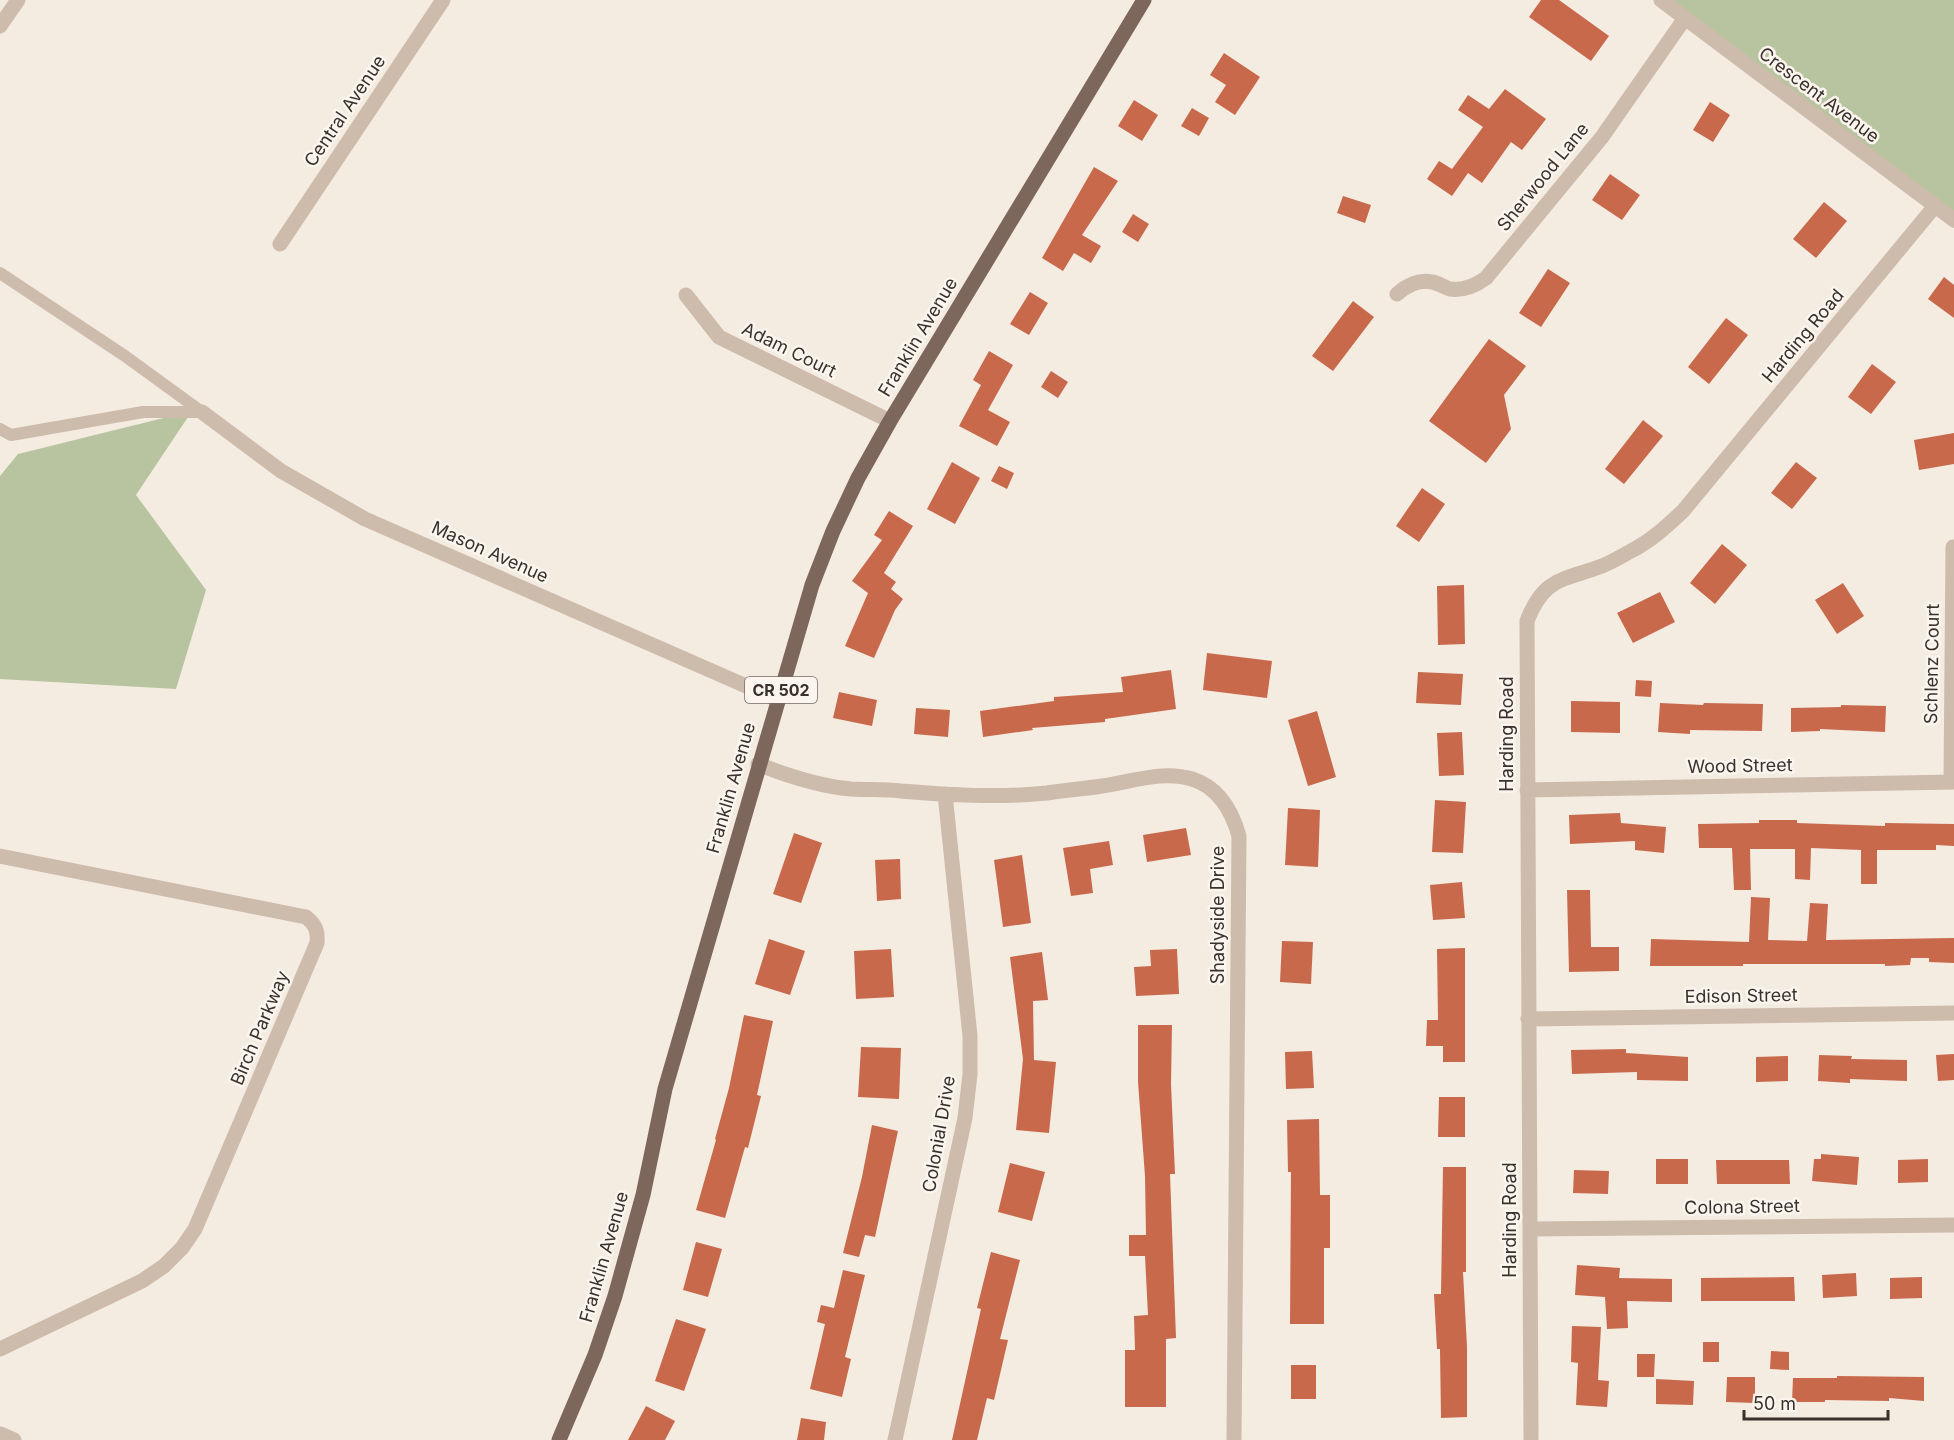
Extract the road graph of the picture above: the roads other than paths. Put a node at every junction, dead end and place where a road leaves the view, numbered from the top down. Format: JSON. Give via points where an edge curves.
{"nodes":[{"id":1,"x":18,"y":0,"type":"edge"},
{"id":2,"x":442,"y":0,"type":"edge"},
{"id":3,"x":1144,"y":0,"type":"edge"},
{"id":4,"x":1661,"y":0,"type":"edge"},
{"id":5,"x":1685,"y":18,"type":"junction"},
{"id":6,"x":0,"y":26,"type":"edge"},
{"id":7,"x":1935,"y":206,"type":"junction"},
{"id":8,"x":1954,"y":220,"type":"edge"},
{"id":9,"x":280,"y":244,"type":"dead end"},
{"id":10,"x":0,"y":273,"type":"edge"},
{"id":11,"x":1397,"y":294,"type":"dead end"},
{"id":12,"x":686,"y":295,"type":"dead end"},
{"id":13,"x":202,"y":412,"type":"junction"},
{"id":14,"x":890,"y":421,"type":"junction"},
{"id":15,"x":0,"y":429,"type":"edge"},
{"id":16,"x":1953,"y":547,"type":"edge"},
{"id":17,"x":778,"y":700,"type":"junction"},
{"id":18,"x":758,"y":764,"type":"junction"},
{"id":19,"x":1952,"y":782,"type":"edge"},
{"id":20,"x":1527,"y":790,"type":"junction"},
{"id":21,"x":945,"y":794,"type":"junction"},
{"id":22,"x":0,"y":856,"type":"edge"},
{"id":23,"x":1954,"y":1013,"type":"edge"},
{"id":24,"x":1528,"y":1019,"type":"junction"},
{"id":25,"x":1954,"y":1225,"type":"edge"},
{"id":26,"x":1530,"y":1229,"type":"junction"},
{"id":27,"x":0,"y":1349,"type":"edge"},
{"id":28,"x":0,"y":1434,"type":"edge"},
{"id":29,"x":14,"y":1440,"type":"edge"},
{"id":30,"x":559,"y":1440,"type":"edge"},
{"id":31,"x":895,"y":1440,"type":"edge"},
{"id":32,"x":1234,"y":1440,"type":"edge"},
{"id":33,"x":1531,"y":1440,"type":"edge"}],
"edges":[{"from":1,"to":6,"type":"street"},
{"from":2,"to":9,"type":"street","name":"Central Avenue"},
{"from":3,"to":14,"type":"main road","name":"Franklin Avenue","number":"CR 502"},
{"from":4,"to":5,"type":"street","name":"Crescent Avenue"},
{"from":5,"to":7,"type":"street","name":"Crescent Avenue"},
{"from":5,"to":11,"type":"street","name":"Sherwood Lane","via":[[1602,137],[1486,278],[1463,289],[1418,281]]},
{"from":7,"to":8,"type":"street","name":"Crescent Avenue"},
{"from":7,"to":20,"type":"street","name":"Harding Road","via":[[1683,511],[1634,550],[1603,566],[1559,580],[1534,603],[1526,629]]},
{"from":10,"to":13,"type":"lane"},
{"from":12,"to":14,"type":"street","name":"Adam Court","via":[[719,337]]},
{"from":13,"to":15,"type":"lane","via":[[143,412],[11,435]]},
{"from":13,"to":17,"type":"street","name":"Mason Avenue","via":[[280,471],[365,519]]},
{"from":14,"to":17,"type":"main road","name":"Franklin Avenue","number":"CR 502","via":[[833,531],[812,585]]},
{"from":16,"to":19,"type":"street","name":"Schlenz Court"},
{"from":17,"to":18,"type":"main road","name":"Franklin Avenue","number":"CR 502"},
{"from":18,"to":21,"type":"street","name":"Shadyside Drive","via":[[822,785]]},
{"from":18,"to":30,"type":"main road","name":"Franklin Avenue","number":"CR 502","via":[[665,1089],[643,1195],[615,1296]]},
{"from":19,"to":20,"type":"street","name":"Wood Street"},
{"from":20,"to":24,"type":"street","name":"Harding Road"},
{"from":21,"to":31,"type":"street","name":"Colonial Drive","via":[[970,1036],[970,1074],[965,1118]]},
{"from":21,"to":32,"type":"street","name":"Shadyside Drive","via":[[1038,794],[1176,775],[1211,789],[1233,817],[1239,836]]},
{"from":22,"to":27,"type":"street","name":"Birch Parkway","via":[[306,917],[318,933],[195,1229],[182,1248],[142,1281]]},
{"from":23,"to":24,"type":"street","name":"Edison Street"},
{"from":24,"to":26,"type":"street","name":"Harding Road"},
{"from":25,"to":26,"type":"street","name":"Colona Street"},
{"from":26,"to":33,"type":"street","name":"Harding Road"},
{"from":28,"to":29,"type":"street"}]}
